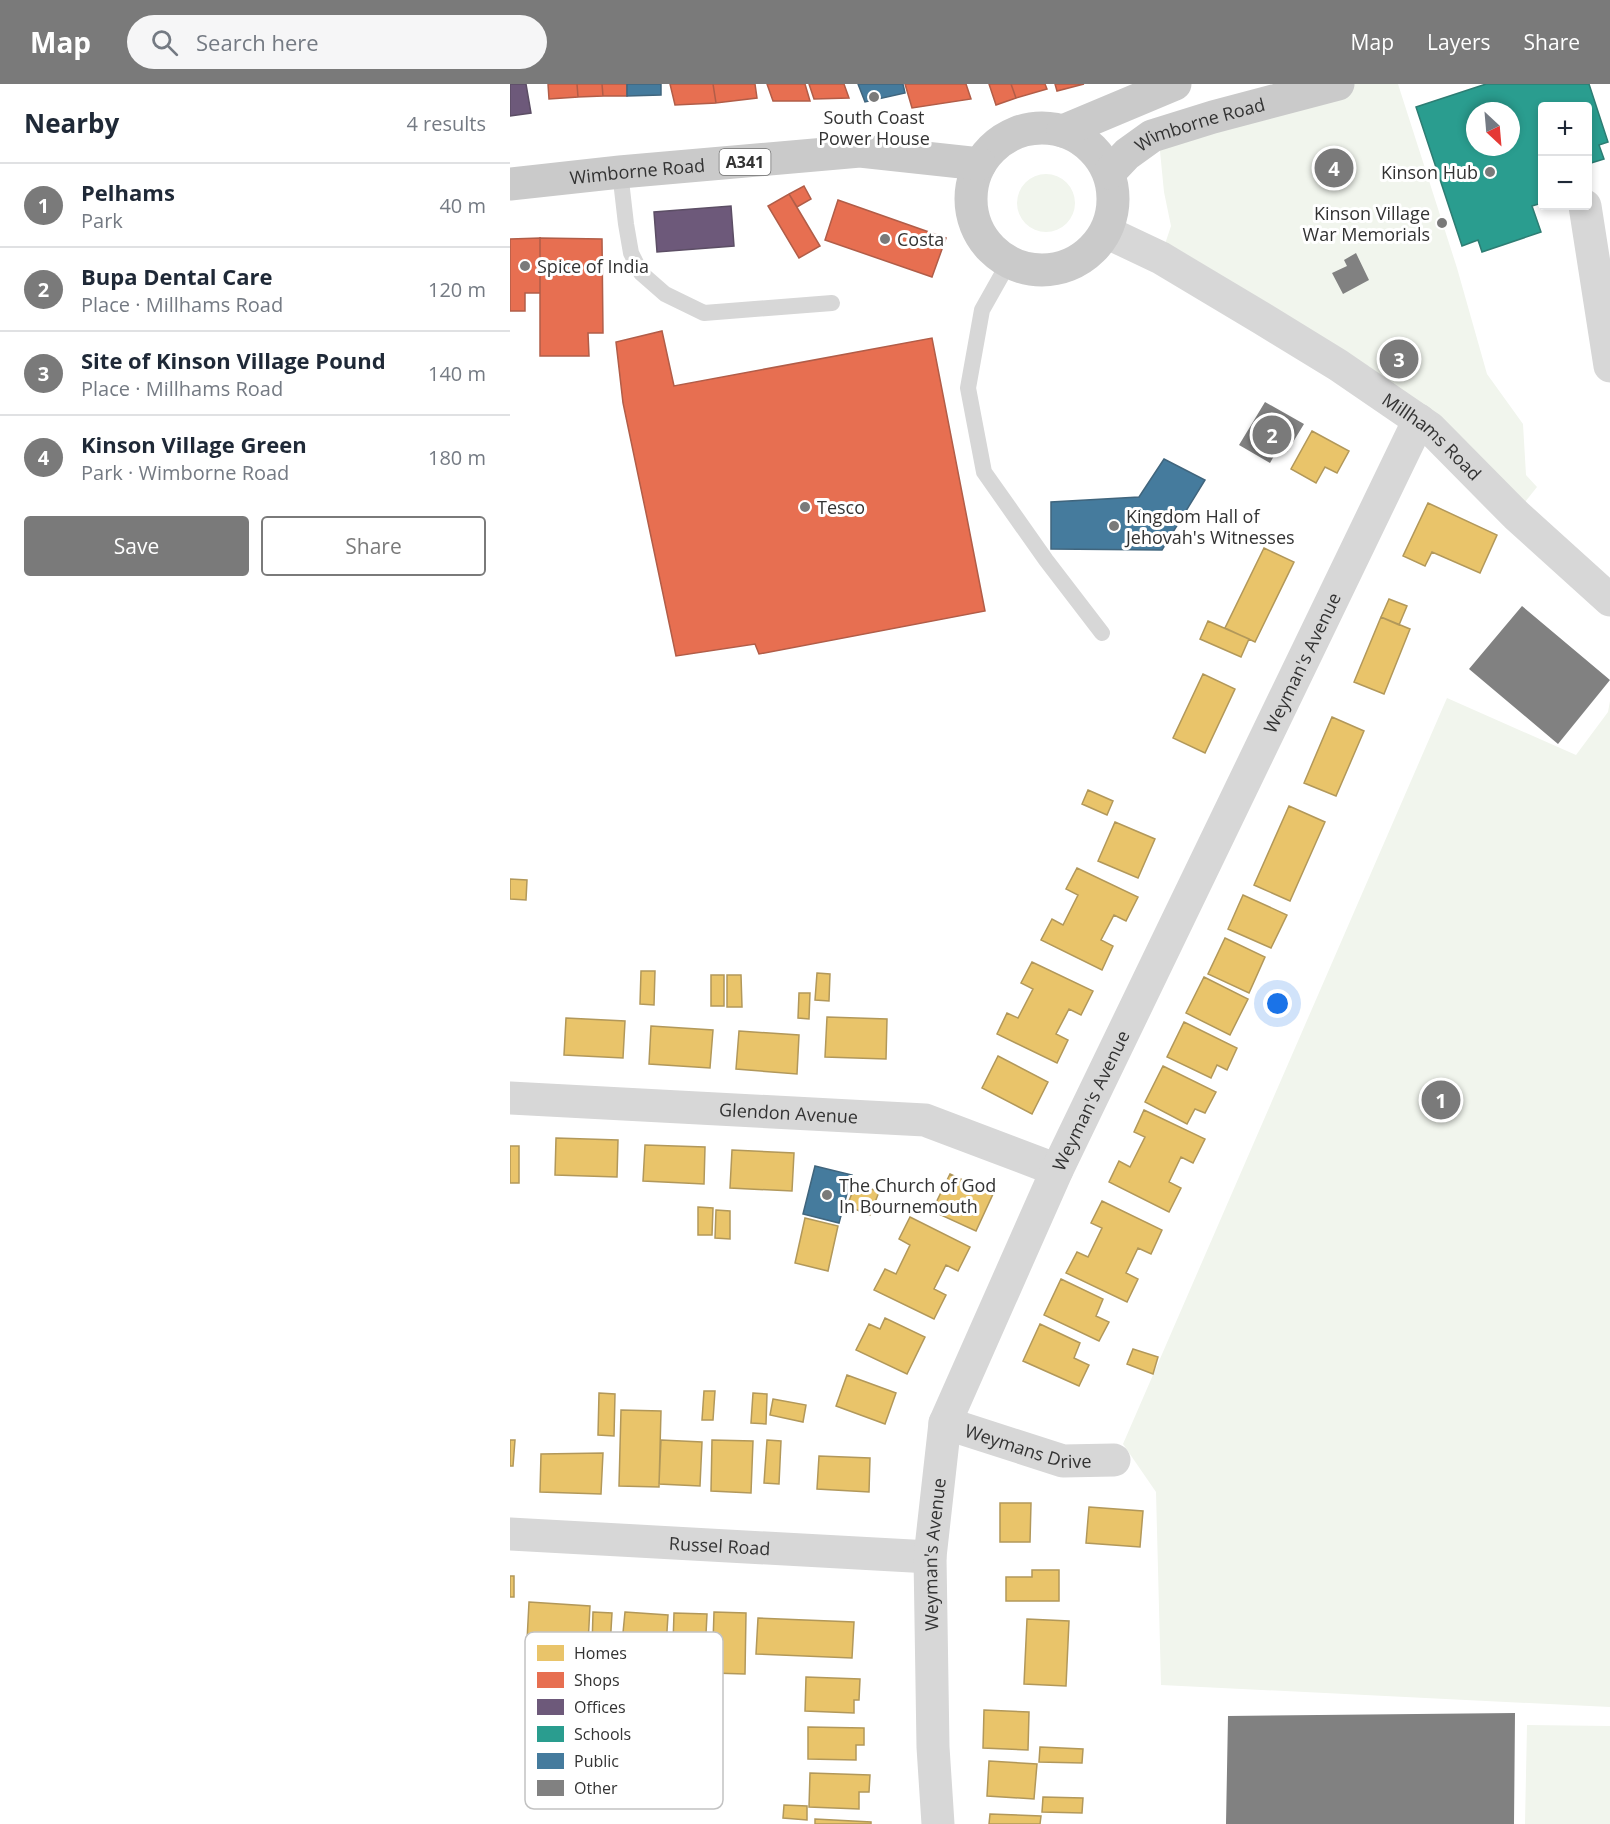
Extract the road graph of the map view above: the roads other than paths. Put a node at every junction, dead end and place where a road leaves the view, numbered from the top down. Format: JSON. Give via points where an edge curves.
{"nodes":[{"id":1,"x":1175,"y":84,"type":"edge"},
{"id":2,"x":1338,"y":84,"type":"edge"},
{"id":3,"x":1063,"y":131,"type":"junction"},
{"id":4,"x":980,"y":164,"type":"junction"},
{"id":5,"x":620,"y":172,"type":"junction"},
{"id":6,"x":1109,"y":173,"type":"junction"},
{"id":7,"x":510,"y":184,"type":"edge"},
{"id":8,"x":1586,"y":210,"type":"edge"},
{"id":9,"x":1106,"y":232,"type":"junction"},
{"id":10,"x":1009,"y":262,"type":"junction"},
{"id":11,"x":832,"y":303,"type":"dead end"},
{"id":12,"x":1610,"y":366,"type":"edge"},
{"id":13,"x":1419,"y":420,"type":"junction"},
{"id":14,"x":1610,"y":600,"type":"edge"},
{"id":15,"x":1102,"y":633,"type":"dead end"},
{"id":16,"x":510,"y":1098,"type":"edge"},
{"id":17,"x":1057,"y":1170,"type":"junction"},
{"id":18,"x":945,"y":1423,"type":"junction"},
{"id":19,"x":1114,"y":1460,"type":"dead end"},
{"id":20,"x":510,"y":1534,"type":"edge"},
{"id":21,"x":930,"y":1557,"type":"junction"},
{"id":22,"x":938,"y":1824,"type":"edge"}],
"edges":[{"from":1,"to":3,"type":"main road"},
{"from":2,"to":6,"type":"main road","name":"Wimborne Road","via":[[1152,136]]},
{"from":3,"to":4,"type":"main road","via":[[1025,130],[1007,137]]},
{"from":3,"to":6,"type":"main road","via":[[1083,140]]},
{"from":4,"to":5,"type":"main road","name":"Wimborne Road","number":"A341","via":[[860,151]]},
{"from":4,"to":10,"type":"main road","via":[[972,186],[971,208],[977,230],[991,249]]},
{"from":5,"to":7,"type":"main road","name":"Wimborne Road","number":"A341"},
{"from":5,"to":11,"type":"lane","via":[[631,253],[641,273],[665,294],[704,313]]},
{"from":6,"to":9,"type":"main road","via":[[1112,213]]},
{"from":8,"to":12,"type":"street"},
{"from":9,"to":10,"type":"main road","via":[[1081,260],[1064,267],[1045,271]]},
{"from":9,"to":13,"type":"street","name":"Millhams Road","via":[[1161,258],[1243,307]]},
{"from":10,"to":15,"type":"lane","via":[[982,310],[968,388],[984,472]]},
{"from":13,"to":14,"type":"street","name":"Millhams Road"},
{"from":13,"to":17,"type":"street","name":"Weyman's Avenue"},
{"from":16,"to":17,"type":"street","name":"Glendon Avenue","via":[[925,1120]]},
{"from":17,"to":18,"type":"street","name":"Weyman's Avenue"},
{"from":18,"to":19,"type":"street","name":"Weymans Drive","via":[[1063,1461]]},
{"from":18,"to":21,"type":"street","name":"Weyman's Avenue"},
{"from":20,"to":21,"type":"street","name":"Russel Road"},
{"from":21,"to":22,"type":"street","name":"Weyman's Avenue"}]}
